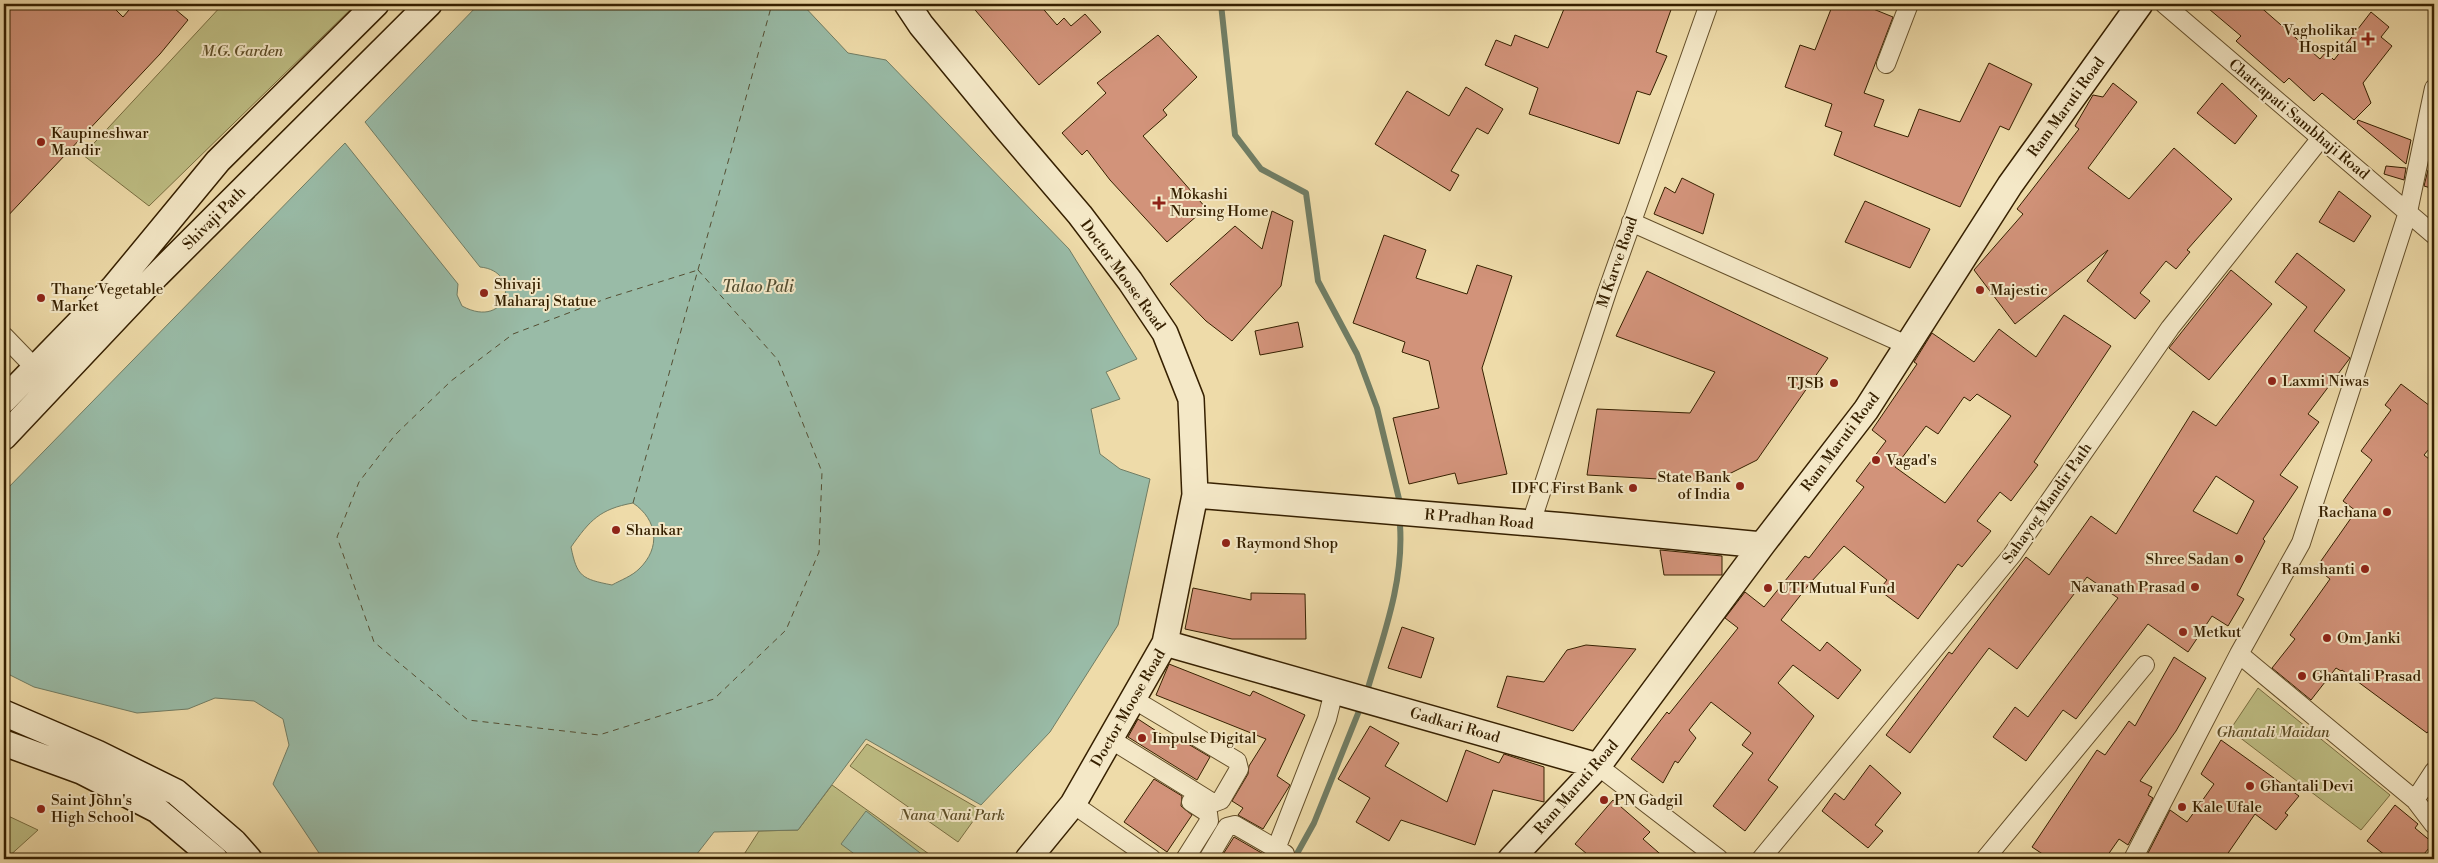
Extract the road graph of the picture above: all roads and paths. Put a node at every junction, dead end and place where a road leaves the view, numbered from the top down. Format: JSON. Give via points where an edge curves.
{"nodes":[{"id":1,"x":376,"y":4,"type":"edge"},
{"id":2,"x":430,"y":4,"type":"edge"},
{"id":3,"x":906,"y":4,"type":"edge"},
{"id":4,"x":1709,"y":4,"type":"edge"},
{"id":5,"x":1909,"y":4,"type":"edge"},
{"id":6,"x":2140,"y":4,"type":"edge"},
{"id":7,"x":2164,"y":4,"type":"edge"},
{"id":8,"x":1886,"y":64,"type":"dead end"},
{"id":9,"x":2434,"y":88,"type":"edge"},
{"id":10,"x":2321,"y":138,"type":"junction"},
{"id":11,"x":2408,"y":212,"type":"junction"},
{"id":12,"x":1631,"y":222,"type":"junction"},
{"id":13,"x":2434,"y":235,"type":"edge"},
{"id":14,"x":4,"y":336,"type":"edge"},
{"id":15,"x":1909,"y":346,"type":"junction"},
{"id":16,"x":35,"y":368,"type":"junction"},
{"id":17,"x":4,"y":400,"type":"edge"},
{"id":18,"x":4,"y":437,"type":"edge"},
{"id":19,"x":1195,"y":495,"type":"junction"},
{"id":20,"x":1532,"y":523,"type":"junction"},
{"id":21,"x":1762,"y":545,"type":"junction"},
{"id":22,"x":1164,"y":643,"type":"junction"},
{"id":23,"x":2239,"y":654,"type":"junction"},
{"id":24,"x":2145,"y":665,"type":"dead end"},
{"id":25,"x":1334,"y":691,"type":"junction"},
{"id":26,"x":1133,"y":699,"type":"junction"},
{"id":27,"x":4,"y":713,"type":"edge"},
{"id":28,"x":4,"y":743,"type":"edge"},
{"id":29,"x":1107,"y":744,"type":"junction"},
{"id":30,"x":1598,"y":766,"type":"junction"},
{"id":31,"x":2434,"y":771,"type":"edge"},
{"id":32,"x":2415,"y":800,"type":"junction"},
{"id":33,"x":1073,"y":804,"type":"junction"},
{"id":34,"x":1224,"y":811,"type":"dead end"},
{"id":35,"x":2434,"y":825,"type":"edge"},
{"id":36,"x":1280,"y":849,"type":"edge"},
{"id":37,"x":215,"y":859,"type":"edge"},
{"id":38,"x":249,"y":859,"type":"edge"},
{"id":39,"x":1028,"y":859,"type":"edge"},
{"id":40,"x":1152,"y":859,"type":"edge"},
{"id":41,"x":1185,"y":859,"type":"edge"},
{"id":42,"x":1208,"y":859,"type":"edge"},
{"id":43,"x":1512,"y":859,"type":"edge"},
{"id":44,"x":1719,"y":859,"type":"edge"},
{"id":45,"x":1761,"y":859,"type":"edge"},
{"id":46,"x":1985,"y":859,"type":"edge"},
{"id":47,"x":2133,"y":859,"type":"edge"}],
"edges":[{"from":1,"to":16,"type":"main road","name":"Shivaji Path","via":[[218,162],[114,287]]},
{"from":2,"to":18,"type":"main road","name":"Shivaji Path","via":[[157,275]]},
{"from":3,"to":19,"type":"main road","name":"Doctor Moose Road","via":[[1080,215],[1165,333],[1191,398]]},
{"from":4,"to":12,"type":"street","name":"M Karve Road"},
{"from":5,"to":8,"type":"street"},
{"from":6,"to":15,"type":"main road","name":"Ram Maruti Road","via":[[2010,185]]},
{"from":7,"to":10,"type":"street","name":"Chatrapati Sambhaji Road"},
{"from":9,"to":11,"type":"street"},
{"from":10,"to":11,"type":"street","name":"Chatrapati Sambhaji Road"},
{"from":10,"to":45,"type":"street","name":"Sahayog Mandir Path","via":[[2170,328],[2012,555]]},
{"from":11,"to":13,"type":"street","name":"Chatrapati Sambhaji Road"},
{"from":11,"to":23,"type":"street","via":[[2301,544]]},
{"from":12,"to":15,"type":"street"},
{"from":12,"to":20,"type":"street","name":"M Karve Road"},
{"from":14,"to":16,"type":"street"},
{"from":15,"to":21,"type":"main road","name":"Ram Maruti Road","via":[[1866,410]]},
{"from":16,"to":17,"type":"main road","name":"Shivaji Path"},
{"from":19,"to":20,"type":"main road","name":"R Pradhan Road"},
{"from":19,"to":22,"type":"main road","name":"Doctor Moose Road"},
{"from":20,"to":21,"type":"main road","name":"R Pradhan Road"},
{"from":21,"to":30,"type":"main road","name":"Ram Maruti Road"},
{"from":22,"to":25,"type":"main road","name":"Gadkari Road"},
{"from":22,"to":26,"type":"main road","name":"Doctor Moose Road"},
{"from":23,"to":32,"type":"street"},
{"from":23,"to":47,"type":"street"},
{"from":24,"to":46,"type":"street"},
{"from":25,"to":30,"type":"main road","name":"Gadkari Road"},
{"from":25,"to":36,"type":"street"},
{"from":26,"to":29,"type":"main road","name":"Doctor Moose Road"},
{"from":26,"to":29,"type":"street","via":[[1237,761],[1239,769],[1221,800],[1213,803]]},
{"from":27,"to":38,"type":"main road","via":[[176,792]]},
{"from":28,"to":37,"type":"main road","via":[[81,771],[157,810]]},
{"from":29,"to":33,"type":"main road","name":"Doctor Moose Road"},
{"from":29,"to":41,"type":"street","via":[[1208,813],[1209,821]]},
{"from":30,"to":43,"type":"main road","name":"Ram Maruti Road"},
{"from":30,"to":44,"type":"street","name":"Gadkari Road"},
{"from":31,"to":32,"type":"street"},
{"from":32,"to":35,"type":"street"},
{"from":33,"to":39,"type":"main road","name":"Doctor Moose Road"},
{"from":33,"to":40,"type":"street"},
{"from":34,"to":36,"type":"street"},
{"from":36,"to":42,"type":"street","via":[[1235,824],[1227,827]]}]}
